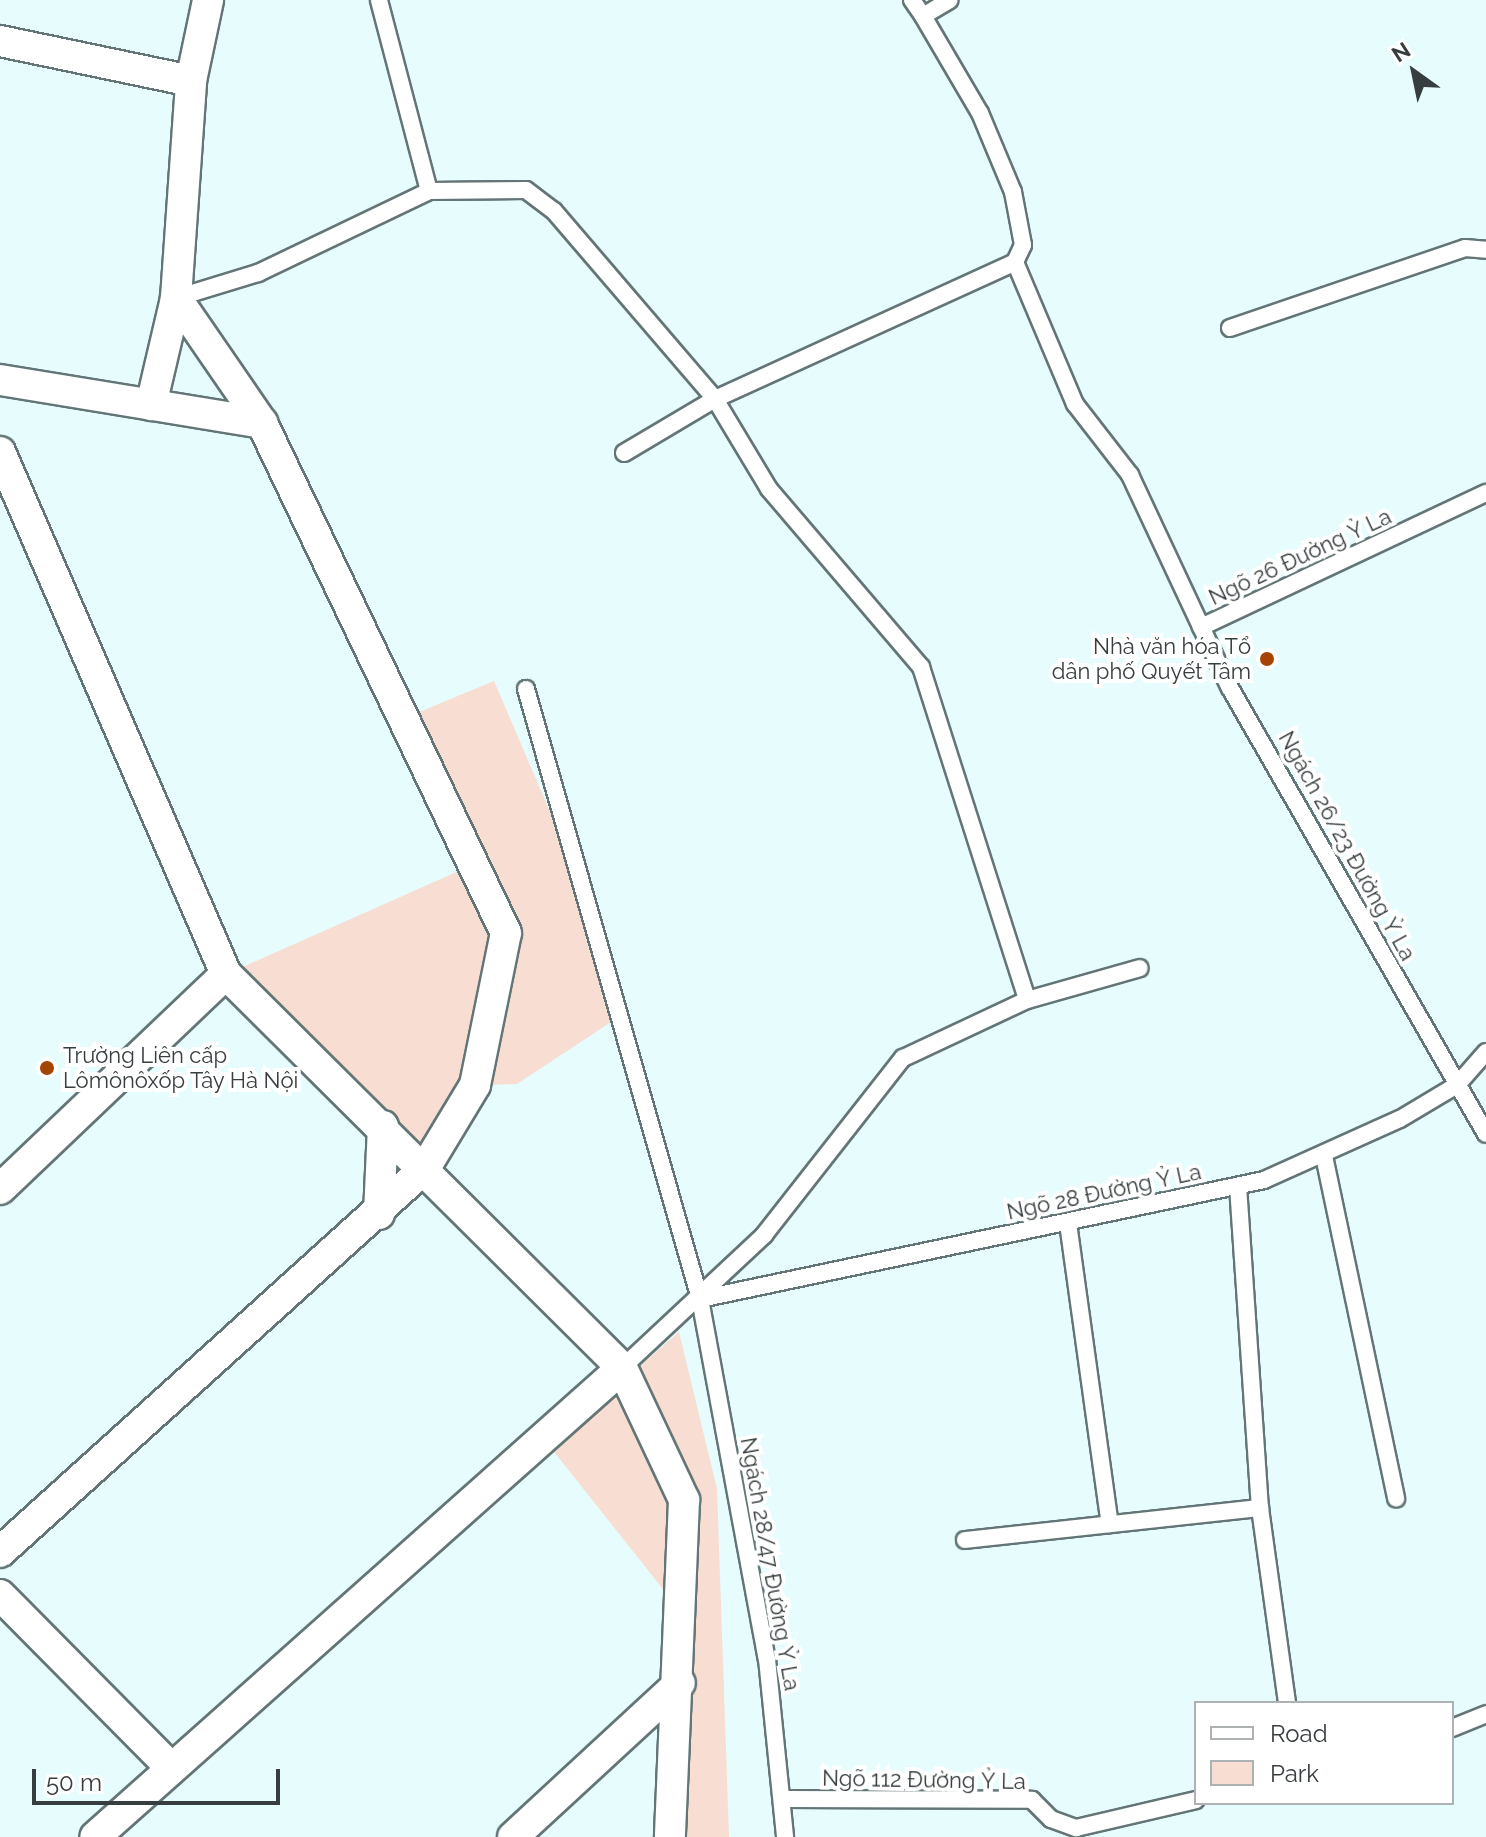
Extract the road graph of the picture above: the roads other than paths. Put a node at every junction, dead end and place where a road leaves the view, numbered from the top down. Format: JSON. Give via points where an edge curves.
{"nodes":[{"id":1,"x":208,"y":0,"type":"edge"},
{"id":2,"x":379,"y":0,"type":"edge"},
{"id":3,"x":912,"y":0,"type":"edge"},
{"id":4,"x":950,"y":0,"type":"edge"},
{"id":5,"x":923,"y":16,"type":"junction"},
{"id":6,"x":0,"y":41,"type":"edge"},
{"id":7,"x":191,"y":81,"type":"junction"},
{"id":8,"x":429,"y":191,"type":"junction"},
{"id":9,"x":1486,"y":250,"type":"edge"},
{"id":10,"x":1015,"y":262,"type":"junction"},
{"id":11,"x":176,"y":298,"type":"junction"},
{"id":12,"x":1230,"y":328,"type":"dead end"},
{"id":13,"x":0,"y":380,"type":"edge"},
{"id":14,"x":715,"y":399,"type":"junction"},
{"id":15,"x":151,"y":405,"type":"junction"},
{"id":16,"x":262,"y":423,"type":"junction"},
{"id":17,"x":0,"y":452,"type":"edge"},
{"id":18,"x":624,"y":453,"type":"dead end"},
{"id":19,"x":1486,"y":493,"type":"edge"},
{"id":20,"x":1201,"y":627,"type":"junction"},
{"id":21,"x":526,"y":689,"type":"dead end"},
{"id":22,"x":1140,"y":968,"type":"dead end"},
{"id":23,"x":226,"y":974,"type":"junction"},
{"id":24,"x":1027,"y":1000,"type":"junction"},
{"id":25,"x":1486,"y":1052,"type":"edge"},
{"id":26,"x":1457,"y":1085,"type":"junction"},
{"id":27,"x":383,"y":1126,"type":"junction"},
{"id":28,"x":1486,"y":1134,"type":"edge"},
{"id":29,"x":1324,"y":1156,"type":"junction"},
{"id":30,"x":425,"y":1168,"type":"junction"},
{"id":31,"x":1238,"y":1186,"type":"junction"},
{"id":32,"x":0,"y":1189,"type":"edge"},
{"id":33,"x":379,"y":1214,"type":"junction"},
{"id":34,"x":1068,"y":1223,"type":"junction"},
{"id":35,"x":700,"y":1299,"type":"junction"},
{"id":36,"x":622,"y":1368,"type":"junction"},
{"id":37,"x":1396,"y":1499,"type":"dead end"},
{"id":38,"x":1260,"y":1508,"type":"junction"},
{"id":39,"x":1110,"y":1524,"type":"junction"},
{"id":40,"x":965,"y":1540,"type":"dead end"},
{"id":41,"x":0,"y":1552,"type":"edge"},
{"id":42,"x":0,"y":1595,"type":"edge"},
{"id":43,"x":680,"y":1683,"type":"junction"},
{"id":44,"x":1287,"y":1701,"type":"edge"},
{"id":45,"x":1486,"y":1714,"type":"edge"},
{"id":46,"x":1454,"y":1727,"type":"edge"},
{"id":47,"x":170,"y":1767,"type":"junction"},
{"id":48,"x":784,"y":1799,"type":"junction"},
{"id":49,"x":1194,"y":1800,"type":"edge"},
{"id":50,"x":1066,"y":1832,"type":"edge"},
{"id":51,"x":95,"y":1837,"type":"edge"},
{"id":52,"x":513,"y":1837,"type":"edge"},
{"id":53,"x":670,"y":1837,"type":"edge"},
{"id":54,"x":785,"y":1837,"type":"edge"}],
"edges":[{"from":1,"to":7,"type":"street"},
{"from":2,"to":8,"type":"lane"},
{"from":3,"to":5,"type":"lane"},
{"from":4,"to":5,"type":"lane"},
{"from":5,"to":10,"type":"lane","via":[[980,113],[1013,192],[1023,245]]},
{"from":6,"to":7,"type":"street"},
{"from":7,"to":11,"type":"street"},
{"from":8,"to":11,"type":"lane","via":[[258,273]]},
{"from":8,"to":14,"type":"lane","via":[[526,190]]},
{"from":9,"to":12,"type":"lane","via":[[1465,248]]},
{"from":10,"to":14,"type":"lane"},
{"from":10,"to":20,"type":"lane","name":"Ngõ 26 Đường Ỷ La","via":[[1075,404],[1138,488]]},
{"from":11,"to":15,"type":"street"},
{"from":11,"to":16,"type":"street"},
{"from":13,"to":15,"type":"street"},
{"from":14,"to":18,"type":"lane"},
{"from":14,"to":24,"type":"lane","via":[[769,489],[921,667]]},
{"from":15,"to":16,"type":"street"},
{"from":16,"to":30,"type":"street","via":[[506,933],[475,1085]]},
{"from":17,"to":23,"type":"street"},
{"from":19,"to":20,"type":"lane","name":"Ngõ 26 Đường Ỷ La"},
{"from":20,"to":26,"type":"lane","name":"Ngách 26/23 Đường Ỷ La"},
{"from":21,"to":35,"type":"lane","name":"Ngách 28/47 Đường Ỷ La"},
{"from":22,"to":24,"type":"lane"},
{"from":23,"to":27,"type":"street"},
{"from":23,"to":32,"type":"street"},
{"from":24,"to":35,"type":"lane","via":[[903,1058],[764,1235]]},
{"from":25,"to":26,"type":"lane","name":"Ngõ 28 Đường Ỷ La"},
{"from":26,"to":28,"type":"lane","name":"Ngách 26/23 Đường Ỷ La"},
{"from":26,"to":29,"type":"lane","name":"Ngõ 28 Đường Ỷ La"},
{"from":27,"to":30,"type":"street"},
{"from":27,"to":33,"type":"street"},
{"from":29,"to":31,"type":"lane","name":"Ngõ 28 Đường Ỷ La"},
{"from":29,"to":37,"type":"lane"},
{"from":30,"to":33,"type":"street"},
{"from":30,"to":36,"type":"street"},
{"from":31,"to":34,"type":"lane","name":"Ngõ 28 Đường Ỷ La"},
{"from":31,"to":38,"type":"lane"},
{"from":33,"to":41,"type":"street"},
{"from":34,"to":35,"type":"lane","name":"Ngõ 28 Đường Ỷ La"},
{"from":34,"to":39,"type":"lane"},
{"from":35,"to":36,"type":"lane"},
{"from":35,"to":48,"type":"lane","name":"Ngách 28/47 Đường Ỷ La","via":[[767,1659]]},
{"from":36,"to":43,"type":"street","via":[[684,1500]]},
{"from":36,"to":47,"type":"street"},
{"from":38,"to":39,"type":"lane"},
{"from":38,"to":44,"type":"lane"},
{"from":39,"to":40,"type":"lane"},
{"from":42,"to":47,"type":"street"},
{"from":43,"to":52,"type":"street"},
{"from":43,"to":53,"type":"street"},
{"from":45,"to":46,"type":"lane"},
{"from":47,"to":51,"type":"street"},
{"from":48,"to":50,"type":"lane","name":"Ngõ 112 Đường Ỷ La","via":[[1032,1800]]},
{"from":48,"to":54,"type":"lane","name":"Ngách 28/47 Đường Ỷ La"},
{"from":49,"to":50,"type":"lane","name":"Ngõ 112 Đường Ỷ La"}]}
